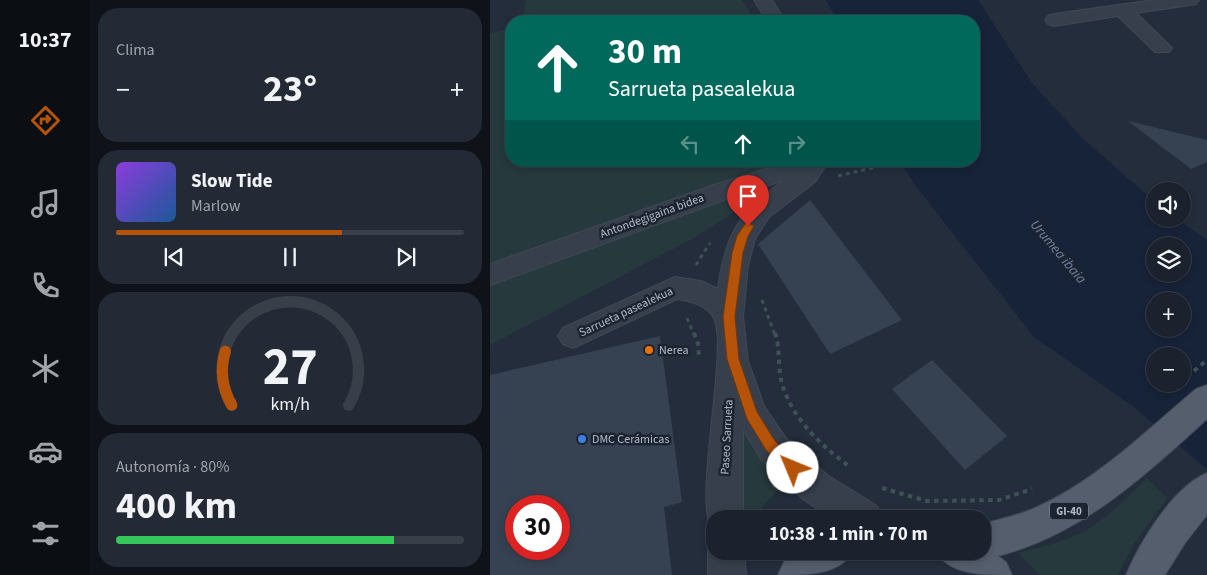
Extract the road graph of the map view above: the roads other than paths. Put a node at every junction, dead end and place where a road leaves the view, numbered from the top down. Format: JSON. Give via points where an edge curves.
{"nodes":[{"id":1,"x":763,"y":0,"type":"edge"},
{"id":2,"x":1190,"y":0,"type":"edge"},
{"id":3,"x":1123,"y":11,"type":"junction"},
{"id":4,"x":772,"y":15,"type":"edge"},
{"id":5,"x":1054,"y":20,"type":"dead end"},
{"id":6,"x":1162,"y":48,"type":"dead end"},
{"id":7,"x":822,"y":167,"type":"edge"},
{"id":8,"x":490,"y":275,"type":"edge"},
{"id":9,"x":729,"y":317,"type":"junction"},
{"id":10,"x":573,"y":336,"type":"dead end"},
{"id":11,"x":733,"y":359,"type":"junction"},
{"id":12,"x":1207,"y":399,"type":"edge"},
{"id":13,"x":1201,"y":496,"type":"edge"},
{"id":14,"x":725,"y":510,"type":"edge"},
{"id":15,"x":850,"y":510,"type":"edge"},
{"id":16,"x":991,"y":540,"type":"edge"},
{"id":17,"x":726,"y":560,"type":"edge"},
{"id":18,"x":818,"y":560,"type":"edge"},
{"id":19,"x":971,"y":560,"type":"edge"},
{"id":20,"x":727,"y":575,"type":"edge"},
{"id":21,"x":797,"y":575,"type":"edge"},
{"id":22,"x":993,"y":575,"type":"edge"},
{"id":23,"x":1145,"y":575,"type":"edge"}],
"edges":[{"from":1,"to":4,"type":"street"},
{"from":2,"to":3,"type":"street"},
{"from":3,"to":5,"type":"street"},
{"from":3,"to":6,"type":"street"},
{"from":7,"to":8,"type":"street","name":"Antondegigaina bidea","via":[[723,191]]},
{"from":7,"to":9,"type":"street","via":[[754,217],[742,236]]},
{"from":9,"to":10,"type":"street","name":"Sarrueta pasealekua","via":[[714,300],[701,292],[675,288]]},
{"from":9,"to":11,"type":"street"},
{"from":11,"to":14,"type":"street","name":"Paseo Sarrueta","via":[[724,444]]},
{"from":11,"to":15,"type":"street","name":"Paseo Sarrueta","via":[[751,415],[770,446],[804,479]]},
{"from":12,"to":16,"type":"main road","number":"GI-40","via":[[1092,497],[1060,517],[1024,532]]},
{"from":13,"to":23,"type":"main road","via":[[1160,546]]},
{"from":17,"to":20,"type":"street"},
{"from":18,"to":21,"type":"main road"},
{"from":19,"to":22,"type":"main road"}]}
